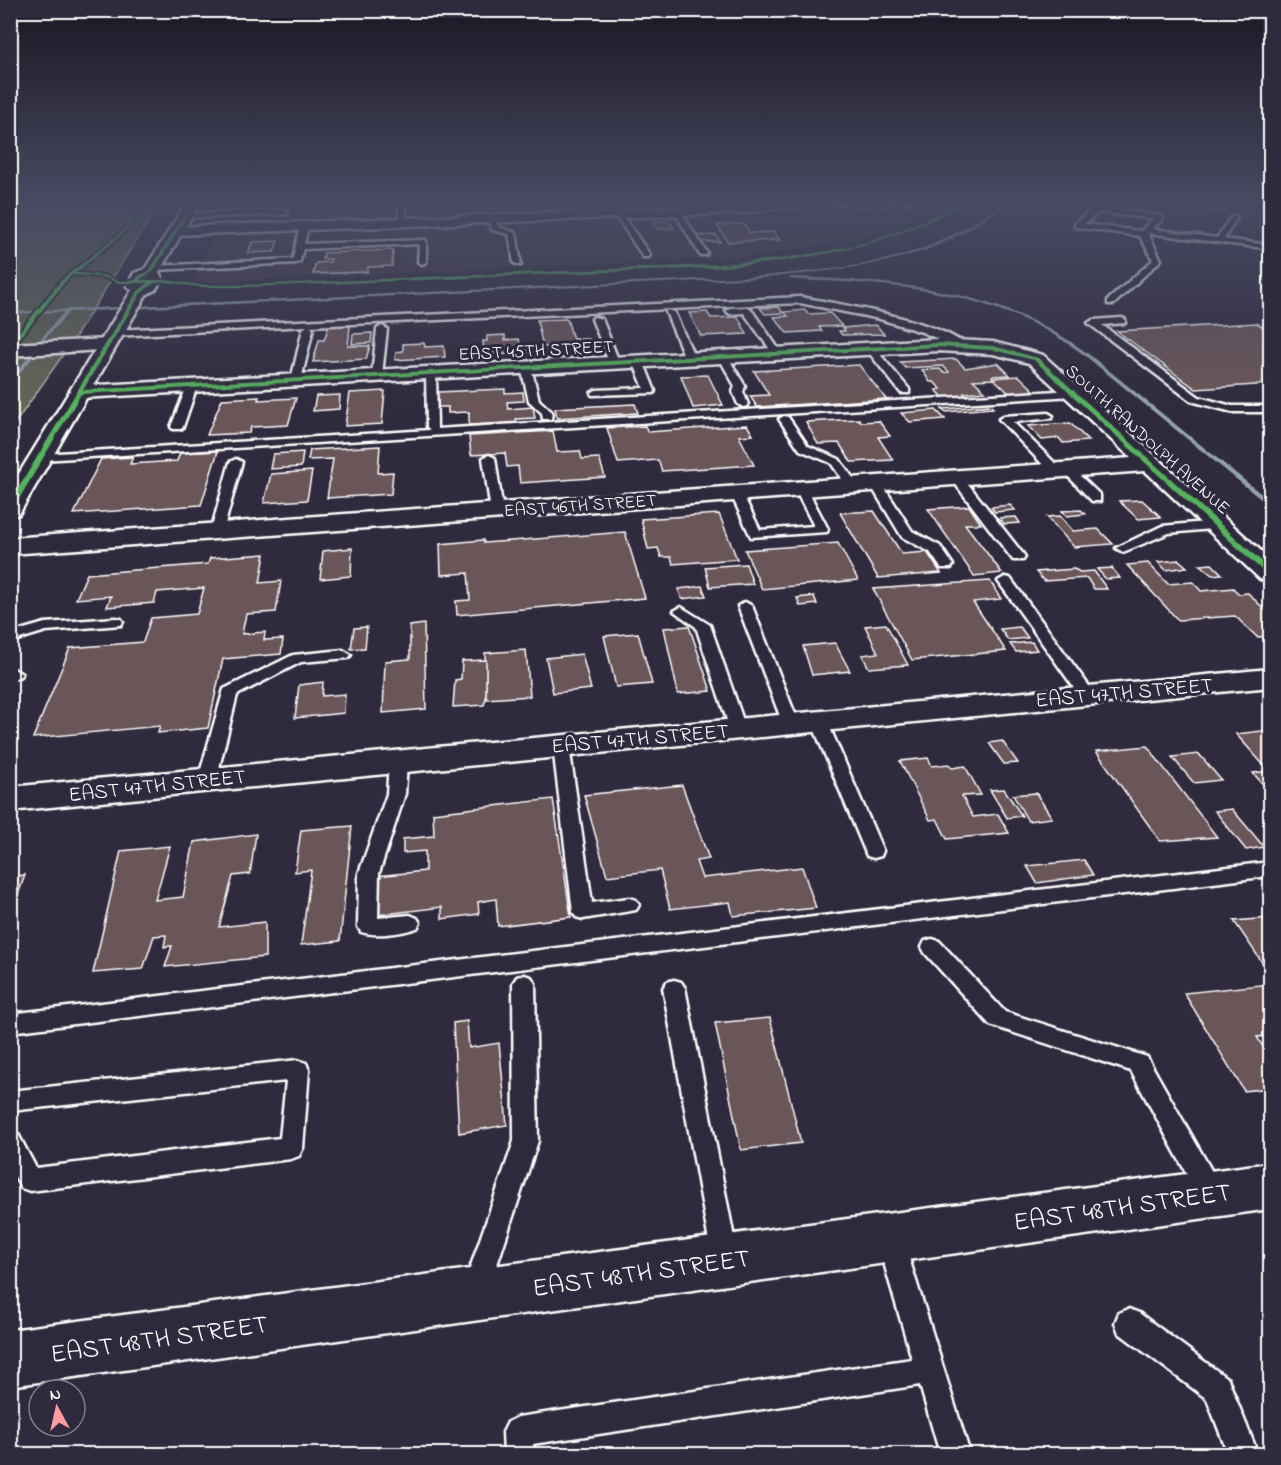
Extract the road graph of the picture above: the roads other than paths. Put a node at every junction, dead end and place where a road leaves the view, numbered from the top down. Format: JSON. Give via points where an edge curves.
{"nodes":[{"id":1,"x":162,"y":269,"type":"edge"},
{"id":2,"x":1147,"y":269,"type":"edge"},
{"id":3,"x":152,"y":270,"type":"joint"},
{"id":4,"x":1111,"y":302,"type":"dead end"},
{"id":5,"x":670,"y":312,"type":"dead end"},
{"id":6,"x":726,"y":312,"type":"dead end"},
{"id":7,"x":597,"y":319,"type":"dead end"},
{"id":8,"x":1122,"y":321,"type":"dead end"},
{"id":9,"x":382,"y":328,"type":"dead end"},
{"id":10,"x":308,"y":329,"type":"dead end"},
{"id":11,"x":113,"y":335,"type":"junction"},
{"id":12,"x":962,"y":346,"type":"junction"},
{"id":13,"x":870,"y":348,"type":"junction"},
{"id":14,"x":993,"y":348,"type":"joint"},
{"id":15,"x":10,"y":350,"type":"edge"},
{"id":16,"x":777,"y":354,"type":"junction"},
{"id":17,"x":723,"y":356,"type":"junction"},
{"id":18,"x":690,"y":358,"type":"junction"},
{"id":19,"x":638,"y":361,"type":"junction"},
{"id":20,"x":614,"y":362,"type":"junction"},
{"id":21,"x":526,"y":367,"type":"junction"},
{"id":22,"x":431,"y":372,"type":"junction"},
{"id":23,"x":376,"y":375,"type":"junction"},
{"id":24,"x":296,"y":380,"type":"junction"},
{"id":25,"x":192,"y":386,"type":"junction"},
{"id":26,"x":905,"y":391,"type":"dead end"},
{"id":27,"x":81,"y":392,"type":"junction"},
{"id":28,"x":596,"y":393,"type":"dead end"},
{"id":29,"x":1073,"y":393,"type":"junction"},
{"id":30,"x":743,"y":404,"type":"dead end"},
{"id":31,"x":1270,"y":409,"type":"edge"},
{"id":32,"x":1048,"y":416,"type":"dead end"},
{"id":33,"x":547,"y":417,"type":"dead end"},
{"id":34,"x":784,"y":418,"type":"dead end"},
{"id":35,"x":177,"y":427,"type":"dead end"},
{"id":36,"x":433,"y":427,"type":"dead end"},
{"id":37,"x":42,"y":457,"type":"junction"},
{"id":38,"x":489,"y":458,"type":"dead end"},
{"id":39,"x":236,"y":462,"type":"dead end"},
{"id":40,"x":1150,"y":464,"type":"junction"},
{"id":41,"x":1062,"y":470,"type":"junction"},
{"id":42,"x":957,"y":478,"type":"junction"},
{"id":43,"x":865,"y":485,"type":"junction"},
{"id":44,"x":801,"y":489,"type":"junction"},
{"id":45,"x":737,"y":494,"type":"junction"},
{"id":46,"x":1096,"y":498,"type":"dead end"},
{"id":47,"x":10,"y":509,"type":"edge"},
{"id":48,"x":497,"y":511,"type":"junction"},
{"id":49,"x":1217,"y":525,"type":"junction"},
{"id":50,"x":217,"y":531,"type":"junction"},
{"id":51,"x":10,"y":546,"type":"edge"},
{"id":52,"x":1123,"y":548,"type":"dead end"},
{"id":53,"x":1018,"y":557,"type":"dead end"},
{"id":54,"x":946,"y":565,"type":"dead end"},
{"id":55,"x":1270,"y":573,"type":"edge"},
{"id":56,"x":1005,"y":581,"type":"dead end"},
{"id":57,"x":745,"y":606,"type":"dead end"},
{"id":58,"x":681,"y":611,"type":"dead end"},
{"id":59,"x":116,"y":622,"type":"dead end"},
{"id":60,"x":10,"y":638,"type":"edge"},
{"id":61,"x":343,"y":655,"type":"dead end"},
{"id":62,"x":1270,"y":678,"type":"edge"},
{"id":63,"x":1088,"y":696,"type":"junction"},
{"id":64,"x":805,"y":723,"type":"junction"},
{"id":65,"x":738,"y":729,"type":"junction"},
{"id":66,"x":561,"y":746,"type":"junction"},
{"id":67,"x":398,"y":762,"type":"junction"},
{"id":68,"x":207,"y":780,"type":"junction"},
{"id":69,"x":10,"y":799,"type":"edge"},
{"id":70,"x":874,"y":851,"type":"dead end"},
{"id":71,"x":1270,"y":869,"type":"edge"},
{"id":72,"x":629,"y":905,"type":"dead end"},
{"id":73,"x":410,"y":923,"type":"dead end"},
{"id":74,"x":932,"y":947,"type":"dead end"},
{"id":75,"x":524,"y":983,"type":"dead end"},
{"id":76,"x":674,"y":988,"type":"dead end"},
{"id":77,"x":10,"y":1023,"type":"edge"},
{"id":78,"x":10,"y":1101,"type":"edge"},
{"id":79,"x":10,"y":1142,"type":"edge"},
{"id":80,"x":1270,"y":1186,"type":"edge"},
{"id":81,"x":1211,"y":1194,"type":"junction"},
{"id":82,"x":890,"y":1238,"type":"junction"},
{"id":83,"x":726,"y":1260,"type":"junction"},
{"id":84,"x":474,"y":1295,"type":"junction"},
{"id":85,"x":1129,"y":1323,"type":"dead end"},
{"id":86,"x":10,"y":1358,"type":"edge"},
{"id":87,"x":929,"y":1370,"type":"junction"},
{"id":88,"x":519,"y":1455,"type":"edge"},
{"id":89,"x":955,"y":1455,"type":"edge"},
{"id":90,"x":1244,"y":1455,"type":"edge"}],
"edges":[{"from":1,"to":3,"type":"lane"},
{"from":2,"to":4,"type":"lane"},
{"from":3,"to":11,"type":"street","via":[[154,278],[150,285],[139,292]]},
{"from":5,"to":18,"type":"lane"},
{"from":6,"to":16,"type":"lane","via":[[747,310]]},
{"from":7,"to":20,"type":"lane"},
{"from":8,"to":31,"type":"lane","via":[[1093,323],[1195,399],[1231,410]]},
{"from":9,"to":23,"type":"lane"},
{"from":10,"to":24,"type":"lane"},
{"from":11,"to":12,"type":"lane","via":[[800,300],[906,323]]},
{"from":11,"to":15,"type":"street"},
{"from":11,"to":27,"type":"street"},
{"from":12,"to":13,"type":"street","name":"EAST 45TH STREET"},
{"from":12,"to":14,"type":"street","name":"EAST 45TH STREET"},
{"from":13,"to":16,"type":"street","name":"EAST 45TH STREET"},
{"from":13,"to":26,"type":"lane"},
{"from":14,"to":29,"type":"street","name":"SOUTH RANDOLPH AVENUE","via":[[1036,359]]},
{"from":16,"to":17,"type":"street","name":"EAST 45TH STREET"},
{"from":17,"to":18,"type":"street","name":"EAST 45TH STREET"},
{"from":17,"to":30,"type":"lane","via":[[740,386]]},
{"from":18,"to":19,"type":"street","name":"EAST 45TH STREET"},
{"from":19,"to":20,"type":"street","name":"EAST 45TH STREET"},
{"from":19,"to":28,"type":"lane","via":[[650,391]]},
{"from":20,"to":21,"type":"street","name":"EAST 45TH STREET"},
{"from":21,"to":22,"type":"street","name":"EAST 45TH STREET"},
{"from":21,"to":33,"type":"lane","via":[[534,401],[547,412]]},
{"from":22,"to":23,"type":"street","name":"EAST 45TH STREET"},
{"from":22,"to":36,"type":"lane"},
{"from":23,"to":24,"type":"street","name":"EAST 45TH STREET"},
{"from":24,"to":25,"type":"street","name":"EAST 45TH STREET"},
{"from":25,"to":27,"type":"street","name":"EAST 45TH STREET"},
{"from":25,"to":35,"type":"lane"},
{"from":27,"to":37,"type":"street"},
{"from":29,"to":37,"type":"lane"},
{"from":29,"to":40,"type":"street","name":"SOUTH RANDOLPH AVENUE"},
{"from":32,"to":41,"type":"lane","via":[[1004,419]]},
{"from":34,"to":43,"type":"lane","via":[[804,448],[835,461]]},
{"from":37,"to":47,"type":"street"},
{"from":38,"to":48,"type":"lane"},
{"from":39,"to":50,"type":"lane"},
{"from":40,"to":41,"type":"street","name":"EAST 46TH STREET"},
{"from":40,"to":49,"type":"street","name":"SOUTH RANDOLPH AVENUE"},
{"from":41,"to":42,"type":"street","name":"EAST 46TH STREET"},
{"from":41,"to":46,"type":"lane"},
{"from":42,"to":43,"type":"street","name":"EAST 46TH STREET"},
{"from":42,"to":53,"type":"lane"},
{"from":43,"to":44,"type":"street","name":"EAST 46TH STREET"},
{"from":43,"to":54,"type":"lane","via":[[907,534],[935,549]]},
{"from":44,"to":45,"type":"street","name":"EAST 46TH STREET"},
{"from":44,"to":45,"type":"lane","via":[[822,529],[756,534]]},
{"from":45,"to":48,"type":"street","name":"EAST 46TH STREET"},
{"from":48,"to":50,"type":"street","name":"EAST 46TH STREET"},
{"from":49,"to":52,"type":"lane","via":[[1167,530]]},
{"from":49,"to":55,"type":"street","name":"SOUTH RANDOLPH AVENUE"},
{"from":50,"to":51,"type":"street","name":"EAST 46TH STREET"},
{"from":56,"to":63,"type":"lane"},
{"from":57,"to":64,"type":"lane"},
{"from":58,"to":65,"type":"lane","via":[[703,625]]},
{"from":59,"to":60,"type":"lane","via":[[45,627]]},
{"from":61,"to":68,"type":"lane","via":[[298,658],[230,693]]},
{"from":62,"to":63,"type":"street","name":"EAST 47TH STREET"},
{"from":63,"to":64,"type":"street","name":"EAST 47TH STREET"},
{"from":64,"to":65,"type":"street","name":"EAST 47TH STREET"},
{"from":64,"to":70,"type":"lane"},
{"from":65,"to":66,"type":"street","name":"EAST 47TH STREET"},
{"from":66,"to":67,"type":"street","name":"EAST 47TH STREET"},
{"from":66,"to":72,"type":"lane","via":[[584,912]]},
{"from":67,"to":68,"type":"street","name":"EAST 47TH STREET"},
{"from":67,"to":73,"type":"lane","via":[[396,794],[369,873],[368,927]]},
{"from":68,"to":69,"type":"street","name":"EAST 47TH STREET"},
{"from":71,"to":77,"type":"lane"},
{"from":74,"to":81,"type":"lane","via":[[998,1019],[1138,1064]]},
{"from":75,"to":84,"type":"lane","via":[[526,1141]]},
{"from":76,"to":83,"type":"lane"},
{"from":78,"to":79,"type":"lane","via":[[298,1070],[291,1148],[30,1180]]},
{"from":80,"to":81,"type":"street","name":"EAST 48TH STREET"},
{"from":81,"to":82,"type":"street","name":"EAST 48TH STREET"},
{"from":82,"to":83,"type":"street","name":"EAST 48TH STREET"},
{"from":82,"to":87,"type":"lane"},
{"from":83,"to":84,"type":"street","name":"EAST 48TH STREET"},
{"from":84,"to":86,"type":"street","name":"EAST 48TH STREET"},
{"from":85,"to":90,"type":"lane","via":[[1218,1389]]},
{"from":87,"to":88,"type":"lane","via":[[518,1432]]},
{"from":87,"to":89,"type":"lane"}]}
